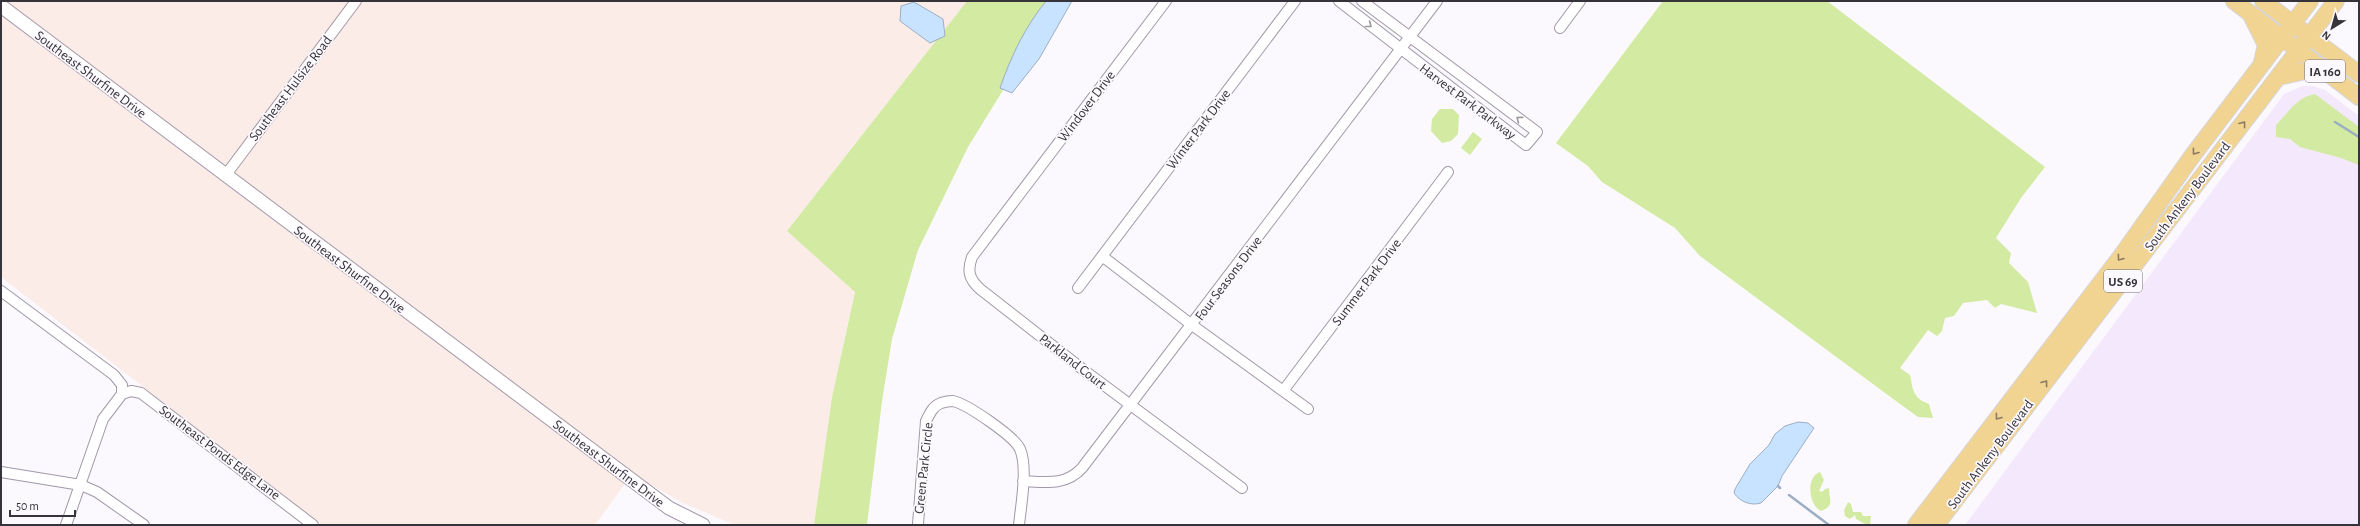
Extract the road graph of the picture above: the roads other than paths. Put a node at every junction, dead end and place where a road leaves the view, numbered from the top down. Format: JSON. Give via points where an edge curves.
{"nodes":[{"id":1,"x":356,"y":1,"type":"edge"},
{"id":2,"x":1166,"y":1,"type":"edge"},
{"id":3,"x":1295,"y":1,"type":"edge"},
{"id":4,"x":1339,"y":1,"type":"edge"},
{"id":5,"x":1362,"y":1,"type":"edge"},
{"id":6,"x":1437,"y":1,"type":"edge"},
{"id":7,"x":1580,"y":1,"type":"edge"},
{"id":8,"x":2234,"y":1,"type":"edge"},
{"id":9,"x":2263,"y":1,"type":"edge"},
{"id":10,"x":2310,"y":1,"type":"edge"},
{"id":11,"x":2336,"y":1,"type":"edge"},
{"id":12,"x":1,"y":6,"type":"edge"},
{"id":13,"x":2248,"y":11,"type":"junction"},
{"id":14,"x":1560,"y":28,"type":"dead end"},
{"id":15,"x":2301,"y":29,"type":"junction"},
{"id":16,"x":1410,"y":37,"type":"junction"},
{"id":17,"x":2291,"y":44,"type":"junction"},
{"id":18,"x":1400,"y":50,"type":"junction"},
{"id":19,"x":2261,"y":66,"type":"junction"},
{"id":20,"x":2329,"y":74,"type":"junction"},
{"id":21,"x":2359,"y":74,"type":"edge"},
{"id":22,"x":2278,"y":78,"type":"junction"},
{"id":23,"x":2359,"y":97,"type":"edge"},
{"id":24,"x":1448,"y":172,"type":"dead end"},
{"id":25,"x":225,"y":176,"type":"junction"},
{"id":26,"x":1006,"y":212,"type":"joint"},
{"id":27,"x":1102,"y":256,"type":"junction"},
{"id":28,"x":1078,"y":288,"type":"dead end"},
{"id":29,"x":1,"y":291,"type":"edge"},
{"id":30,"x":1192,"y":325,"type":"junction"},
{"id":31,"x":1283,"y":391,"type":"junction"},
{"id":32,"x":122,"y":394,"type":"junction"},
{"id":33,"x":1130,"y":405,"type":"junction"},
{"id":34,"x":1308,"y":409,"type":"dead end"},
{"id":35,"x":1981,"y":440,"type":"junction"},
{"id":36,"x":1993,"y":450,"type":"junction"},
{"id":37,"x":1,"y":472,"type":"edge"},
{"id":38,"x":1023,"y":481,"type":"junction"},
{"id":39,"x":81,"y":485,"type":"junction"},
{"id":40,"x":1242,"y":488,"type":"dead end"},
{"id":41,"x":918,"y":524,"type":"dead end"},
{"id":42,"x":66,"y":525,"type":"edge"},
{"id":43,"x":144,"y":525,"type":"edge"},
{"id":44,"x":313,"y":525,"type":"edge"},
{"id":45,"x":703,"y":525,"type":"edge"},
{"id":46,"x":1019,"y":525,"type":"edge"},
{"id":47,"x":1916,"y":525,"type":"edge"},
{"id":48,"x":1936,"y":525,"type":"edge"}],
"edges":[{"from":1,"to":25,"type":"street","name":"Southeast Hulsize Road"},
{"from":2,"to":26,"type":"street","name":"Windover Drive"},
{"from":3,"to":27,"type":"street","name":"Winter Park Drive"},
{"from":4,"to":18,"type":"street","name":"Harvest Park Parkway","one_way":true},
{"from":5,"to":16,"type":"street","name":"Harvest Park Parkway"},
{"from":6,"to":16,"type":"street","name":"Four Seasons Drive"},
{"from":7,"to":14,"type":"street"},
{"from":8,"to":13,"type":"main road","number":"IA 160"},
{"from":9,"to":15,"type":"main road","number":"IA 160"},
{"from":10,"to":15,"type":"main road","name":"South Ankeny Boulevard","number":"US 69"},
{"from":11,"to":15,"type":"main road","name":"South Ankeny Boulevard","number":"US 69"},
{"from":12,"to":25,"type":"street","name":"Southeast Shurfine Drive"},
{"from":13,"to":17,"type":"main road","number":"IA 160"},
{"from":13,"to":19,"type":"main road","via":[[2266,45]]},
{"from":15,"to":17,"type":"main road","name":"South Ankeny Boulevard","number":"US 69"},
{"from":15,"to":21,"type":"main road","number":"IA 160"},
{"from":16,"to":18,"type":"street","name":"Four Seasons Drive"},
{"from":18,"to":16,"type":"street","name":"Harvest Park Parkway","one_way":true,"via":[[1526,145],[1537,132]]},
{"from":17,"to":19,"type":"main road","name":"South Ankeny Boulevard","number":"US 69"},
{"from":17,"to":20,"type":"main road","number":"IA 160"},
{"from":17,"to":22,"type":"main road","name":"South Ankeny Boulevard","number":"US 69"},
{"from":18,"to":30,"type":"street","name":"Four Seasons Drive"},
{"from":19,"to":35,"type":"main road","name":"South Ankeny Boulevard","number":"US 69","one_way":true},
{"from":20,"to":22,"type":"main road","via":[[2305,71]]},
{"from":20,"to":23,"type":"main road","number":"IA 160"},
{"from":36,"to":22,"type":"main road","name":"South Ankeny Boulevard","number":"US 69","one_way":true},
{"from":24,"to":31,"type":"street","name":"Summer Park Drive"},
{"from":25,"to":45,"type":"street","name":"Southeast Shurfine Drive","via":[[669,508]]},
{"from":26,"to":33,"type":"street","name":"Parkland Court","via":[[972,257],[969,274],[972,282]]},
{"from":27,"to":28,"type":"street","name":"Winter Park Drive"},
{"from":27,"to":30,"type":"street"},
{"from":29,"to":32,"type":"street","via":[[114,375],[122,385]]},
{"from":30,"to":31,"type":"street"},
{"from":30,"to":33,"type":"street","name":"Four Seasons Drive"},
{"from":31,"to":34,"type":"street"},
{"from":32,"to":39,"type":"street","via":[[103,419]]},
{"from":32,"to":44,"type":"street","name":"Southeast Ponds Edge Lane","via":[[131,391],[142,393]]},
{"from":33,"to":38,"type":"street","name":"Four Seasons Drive","via":[[1076,474],[1057,482]]},
{"from":33,"to":40,"type":"street","name":"Parkland Court"},
{"from":35,"to":36,"type":"main road"},
{"from":35,"to":47,"type":"main road","name":"South Ankeny Boulevard","number":"US 69"},
{"from":36,"to":48,"type":"main road","name":"South Ankeny Boulevard","number":"US 69"},
{"from":37,"to":39,"type":"street"},
{"from":38,"to":41,"type":"street","name":"Green Park Circle","via":[[1020,449],[1012,439],[964,406],[952,401],[940,403],[932,409],[926,421]]},
{"from":38,"to":46,"type":"street"},
{"from":39,"to":42,"type":"street"},
{"from":39,"to":43,"type":"street","via":[[98,492]]}]}
